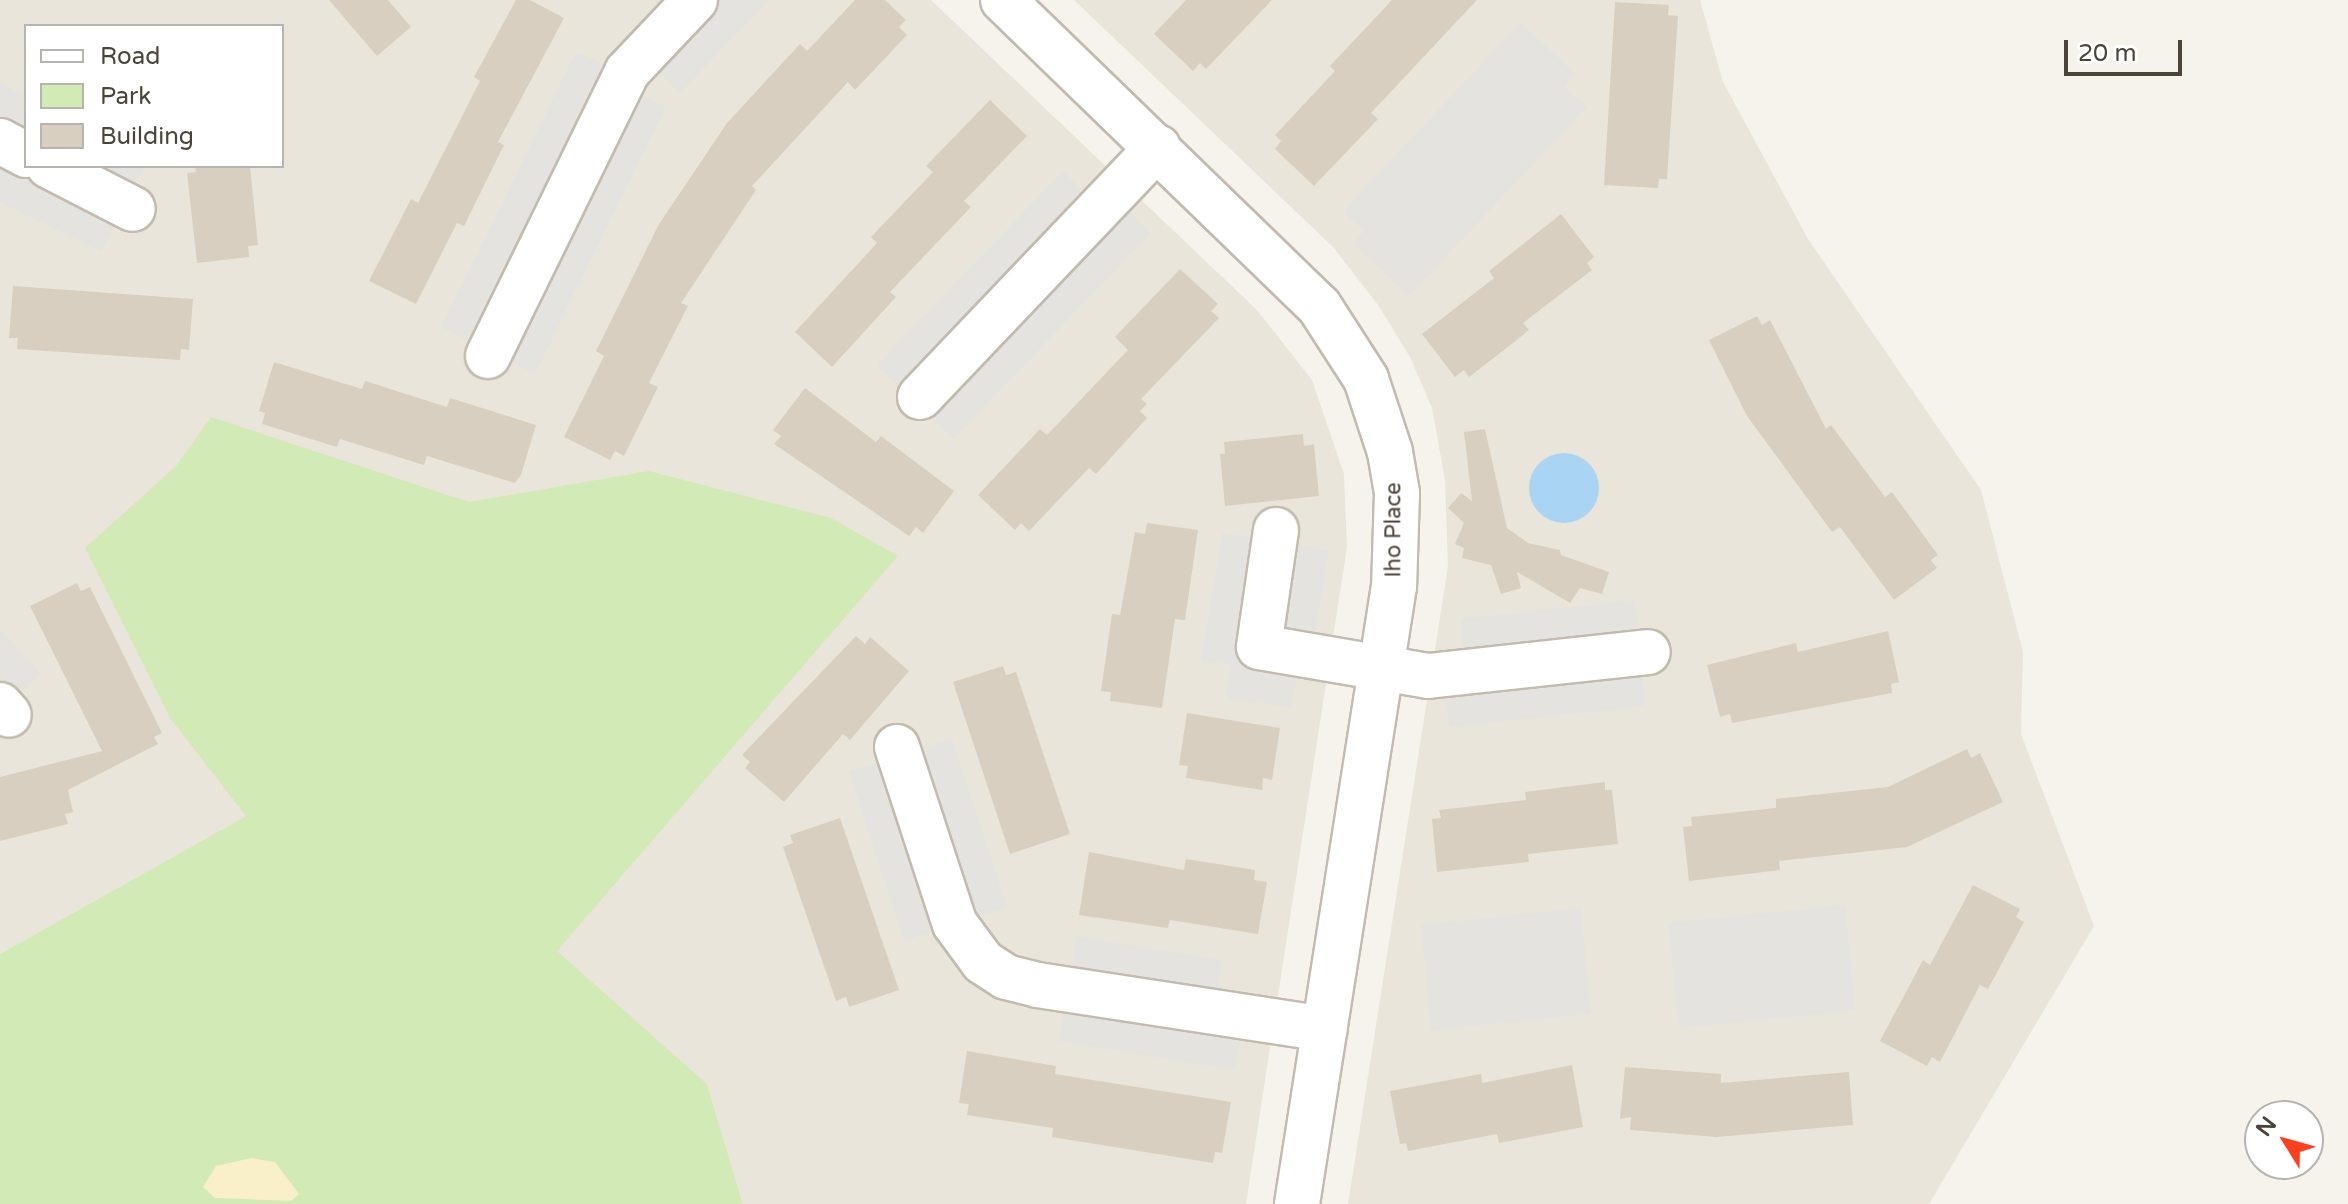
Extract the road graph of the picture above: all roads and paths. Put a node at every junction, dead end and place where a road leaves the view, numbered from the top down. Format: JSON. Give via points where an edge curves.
{"nodes":[{"id":1,"x":695,"y":0,"type":"edge"},
{"id":2,"x":1003,"y":0,"type":"edge"},
{"id":3,"x":0,"y":141,"type":"edge"},
{"id":4,"x":1158,"y":147,"type":"junction"},
{"id":5,"x":24,"y":154,"type":"edge"},
{"id":6,"x":53,"y":168,"type":"edge"},
{"id":7,"x":133,"y":209,"type":"dead end"},
{"id":8,"x":488,"y":356,"type":"dead end"},
{"id":9,"x":920,"y":397,"type":"dead end"},
{"id":10,"x":1276,"y":530,"type":"dead end"},
{"id":11,"x":1648,"y":652,"type":"dead end"},
{"id":12,"x":1381,"y":667,"type":"junction"},
{"id":13,"x":897,"y":747,"type":"dead end"},
{"id":14,"x":1325,"y":1029,"type":"junction"},
{"id":15,"x":1297,"y":1204,"type":"edge"}],
"edges":[{"from":1,"to":8,"type":"street","via":[[627,72]]},
{"from":2,"to":4,"type":"street","name":"Iho Place"},
{"from":3,"to":5,"type":"street"},
{"from":4,"to":9,"type":"street"},
{"from":4,"to":12,"type":"street","name":"Iho Place","via":[[1319,306],[1366,379],[1397,493],[1394,586]]},
{"from":6,"to":7,"type":"street"},
{"from":10,"to":12,"type":"street","via":[[1259,647]]},
{"from":11,"to":12,"type":"street","via":[[1428,676]]},
{"from":12,"to":14,"type":"street","name":"Iho Place"},
{"from":13,"to":14,"type":"street","via":[[955,924],[983,962],[1006,977],[1038,985]]},
{"from":14,"to":15,"type":"street","name":"Iho Place"}]}
